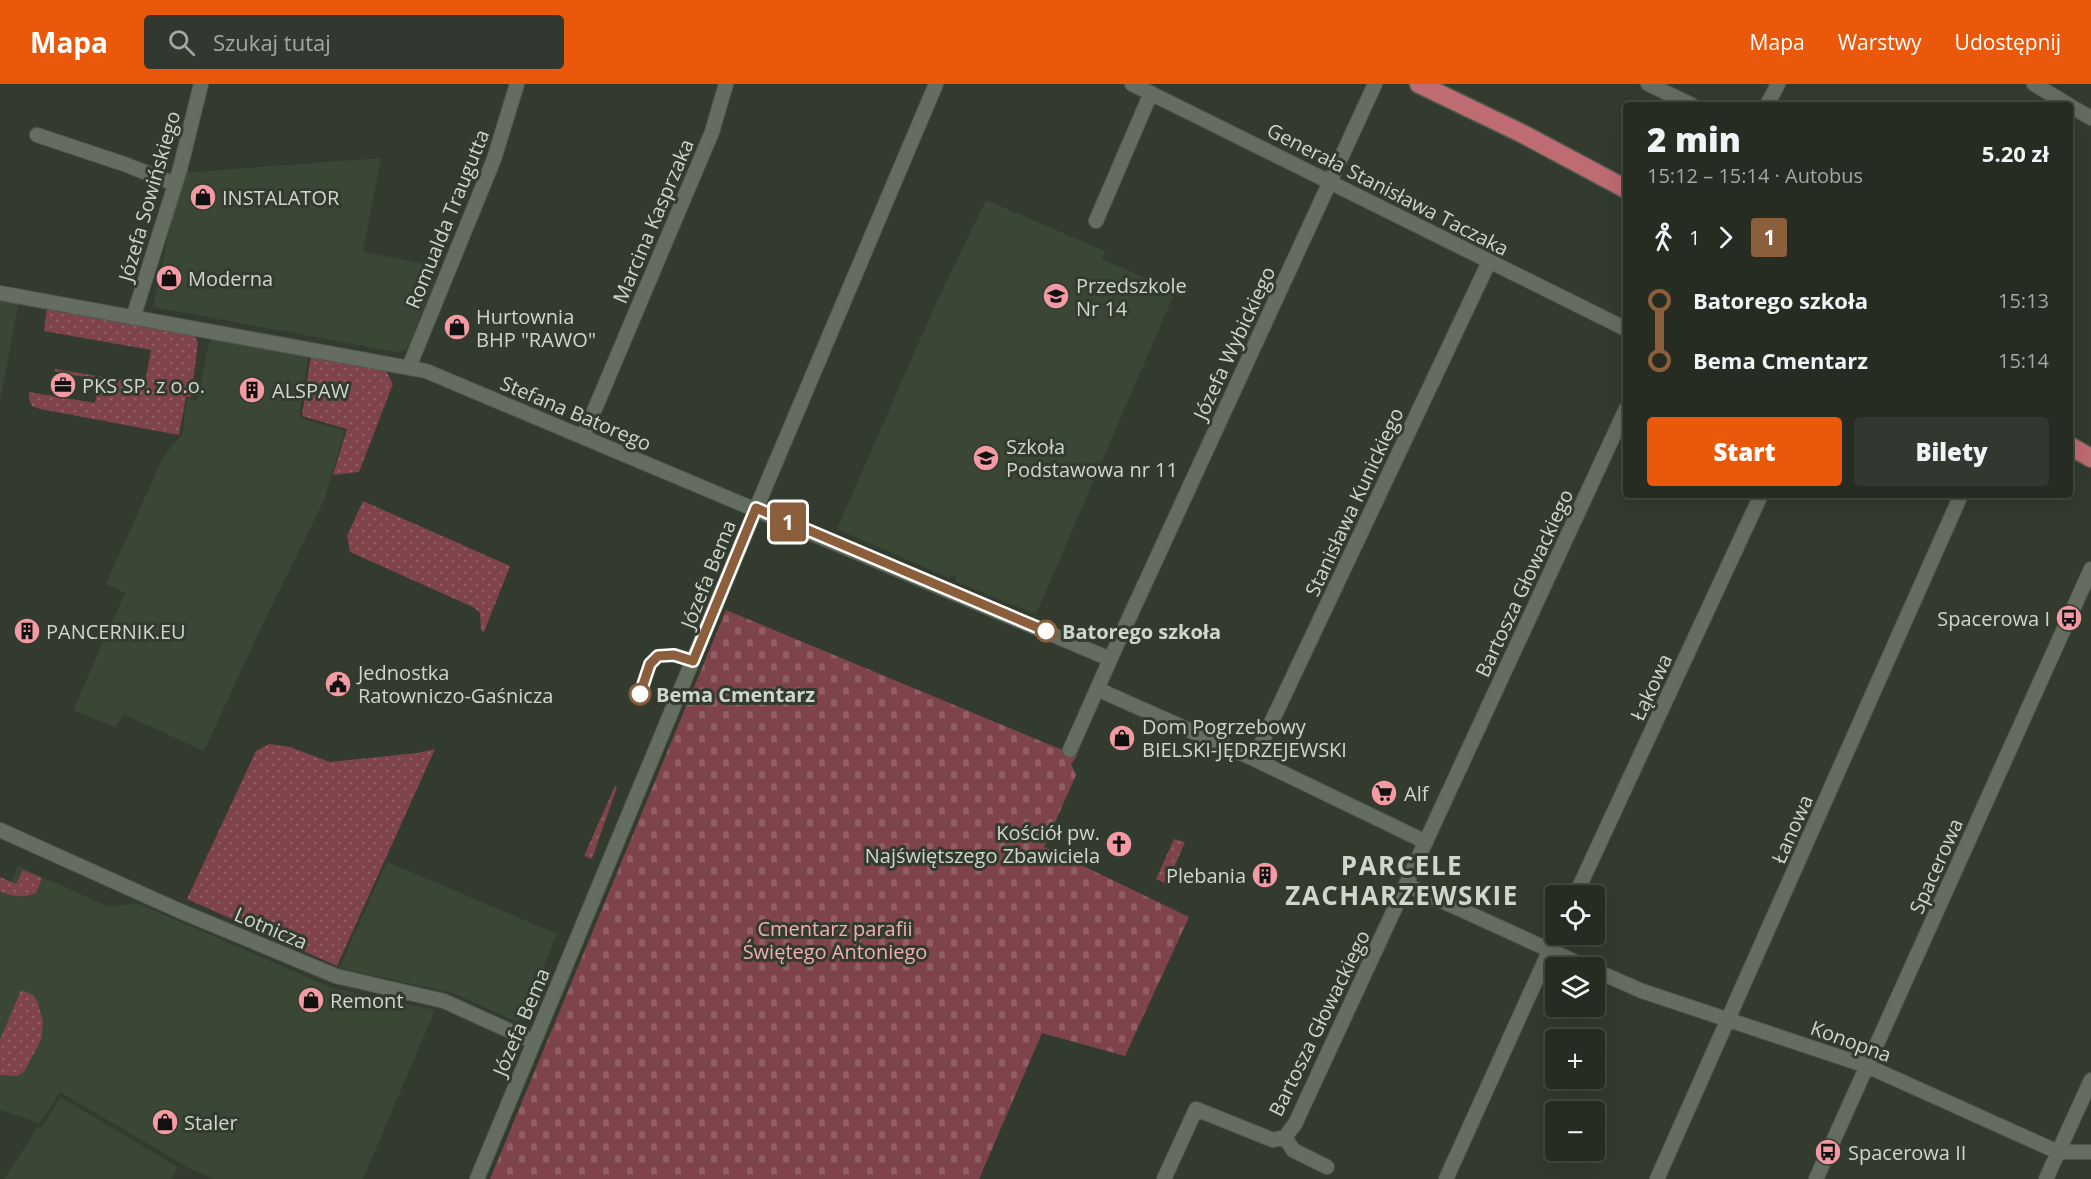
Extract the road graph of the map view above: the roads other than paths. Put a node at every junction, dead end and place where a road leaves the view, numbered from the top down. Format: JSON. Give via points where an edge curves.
{"nodes":[{"id":1,"x":201,"y":84,"type":"edge"},
{"id":2,"x":517,"y":84,"type":"edge"},
{"id":3,"x":726,"y":84,"type":"edge"},
{"id":4,"x":936,"y":84,"type":"edge"},
{"id":5,"x":1132,"y":84,"type":"edge"},
{"id":6,"x":1375,"y":84,"type":"edge"},
{"id":7,"x":1419,"y":84,"type":"edge"},
{"id":8,"x":1648,"y":84,"type":"edge"},
{"id":9,"x":1778,"y":84,"type":"edge"},
{"id":10,"x":2034,"y":84,"type":"edge"},
{"id":11,"x":1151,"y":93,"type":"junction"},
{"id":12,"x":1686,"y":102,"type":"edge"},
{"id":13,"x":1769,"y":102,"type":"edge"},
{"id":14,"x":2064,"y":102,"type":"edge"},
{"id":15,"x":2073,"y":107,"type":"edge"},
{"id":16,"x":2091,"y":118,"type":"edge"},
{"id":17,"x":37,"y":135,"type":"dead end"},
{"id":18,"x":1330,"y":182,"type":"junction"},
{"id":19,"x":175,"y":184,"type":"junction"},
{"id":20,"x":1623,"y":187,"type":"edge"},
{"id":21,"x":1096,"y":221,"type":"dead end"},
{"id":22,"x":1489,"y":262,"type":"junction"},
{"id":23,"x":0,"y":292,"type":"edge"},
{"id":24,"x":133,"y":318,"type":"junction"},
{"id":25,"x":1623,"y":328,"type":"edge"},
{"id":26,"x":409,"y":367,"type":"junction"},
{"id":27,"x":1623,"y":415,"type":"edge"},
{"id":28,"x":583,"y":437,"type":"junction"},
{"id":29,"x":2073,"y":448,"type":"edge"},
{"id":30,"x":2091,"y":458,"type":"edge"},
{"id":31,"x":1760,"y":498,"type":"edge"},
{"id":32,"x":1960,"y":498,"type":"edge"},
{"id":33,"x":756,"y":508,"type":"junction"},
{"id":34,"x":2091,"y":568,"type":"edge"},
{"id":35,"x":1110,"y":659,"type":"junction"},
{"id":36,"x":1097,"y":689,"type":"junction"},
{"id":37,"x":1070,"y":750,"type":"dead end"},
{"id":38,"x":1254,"y":759,"type":"junction"},
{"id":39,"x":0,"y":830,"type":"edge"},
{"id":40,"x":1426,"y":842,"type":"junction"},
{"id":41,"x":1407,"y":885,"type":"junction"},
{"id":42,"x":1580,"y":885,"type":"edge"},
{"id":43,"x":1552,"y":945,"type":"edge"},
{"id":44,"x":1550,"y":950,"type":"junction"},
{"id":45,"x":1565,"y":957,"type":"edge"},
{"id":46,"x":1605,"y":975,"type":"edge"},
{"id":47,"x":1729,"y":1020,"type":"junction"},
{"id":48,"x":534,"y":1042,"type":"junction"},
{"id":49,"x":1867,"y":1066,"type":"junction"},
{"id":50,"x":2091,"y":1080,"type":"edge"},
{"id":51,"x":1285,"y":1137,"type":"junction"},
{"id":52,"x":2058,"y":1152,"type":"junction"},
{"id":53,"x":2091,"y":1152,"type":"edge"},
{"id":54,"x":1327,"y":1167,"type":"dead end"},
{"id":55,"x":477,"y":1179,"type":"edge"},
{"id":56,"x":1164,"y":1179,"type":"edge"},
{"id":57,"x":1446,"y":1179,"type":"edge"},
{"id":58,"x":1657,"y":1179,"type":"edge"},
{"id":59,"x":1816,"y":1179,"type":"edge"},
{"id":60,"x":2046,"y":1179,"type":"edge"}],
"edges":[{"from":1,"to":19,"type":"street","name":"Józefa Sowińskiego"},
{"from":2,"to":26,"type":"street","name":"Romualda Traugutta","via":[[494,159]]},
{"from":3,"to":28,"type":"street","name":"Marcina Kasprzaka","via":[[712,132]]},
{"from":4,"to":33,"type":"street","name":"Józefa Bema"},
{"from":5,"to":11,"type":"street","name":"Generała Stanisława Taczaka"},
{"from":6,"to":18,"type":"street","name":"Józefa Wybickiego"},
{"from":7,"to":20,"type":"main road"},
{"from":8,"to":12,"type":"street"},
{"from":9,"to":13,"type":"street"},
{"from":10,"to":14,"type":"street"},
{"from":11,"to":18,"type":"street","name":"Generała Stanisława Taczaka"},
{"from":11,"to":21,"type":"street"},
{"from":15,"to":16,"type":"street"},
{"from":17,"to":19,"type":"street"},
{"from":18,"to":22,"type":"street","name":"Generała Stanisława Taczaka"},
{"from":18,"to":35,"type":"street","name":"Józefa Wybickiego"},
{"from":19,"to":24,"type":"street","name":"Józefa Sowińskiego"},
{"from":22,"to":25,"type":"street","name":"Generała Stanisława Taczaka"},
{"from":22,"to":38,"type":"street","name":"Stanisława Kunickiego"},
{"from":23,"to":24,"type":"street","name":"Stefana Batorego"},
{"from":24,"to":26,"type":"street","name":"Stefana Batorego"},
{"from":26,"to":28,"type":"street","name":"Stefana Batorego"},
{"from":27,"to":40,"type":"street","name":"Bartosza Głowackiego"},
{"from":28,"to":33,"type":"street","name":"Stefana Batorego"},
{"from":29,"to":30,"type":"main road"},
{"from":31,"to":42,"type":"street","name":"Łąkowa"},
{"from":32,"to":47,"type":"street","name":"Łanowa"},
{"from":33,"to":35,"type":"street","name":"Stefana Batorego"},
{"from":33,"to":48,"type":"street","name":"Józefa Bema"},
{"from":34,"to":49,"type":"street","name":"Spacerowa"},
{"from":35,"to":36,"type":"street","name":"Józefa Wybickiego"},
{"from":36,"to":37,"type":"street","name":"Józefa Wybickiego"},
{"from":36,"to":38,"type":"street"},
{"from":38,"to":40,"type":"street"},
{"from":39,"to":48,"type":"street","name":"Lotnicza","via":[[304,963],[354,981],[444,1001]]},
{"from":40,"to":41,"type":"street","name":"Bartosza Głowackiego"},
{"from":41,"to":44,"type":"street"},
{"from":41,"to":51,"type":"street","name":"Bartosza Głowackiego","via":[[1295,1124]]},
{"from":43,"to":44,"type":"street"},
{"from":44,"to":45,"type":"street"},
{"from":44,"to":57,"type":"street"},
{"from":46,"to":47,"type":"street","name":"Konopna"},
{"from":47,"to":49,"type":"street","name":"Konopna"},
{"from":47,"to":58,"type":"street","name":"Łanowa"},
{"from":48,"to":55,"type":"street","name":"Józefa Bema"},
{"from":49,"to":52,"type":"street","name":"Konopna"},
{"from":49,"to":59,"type":"street","name":"Spacerowa"},
{"from":50,"to":52,"type":"street"},
{"from":51,"to":54,"type":"street","via":[[1293,1150]]},
{"from":51,"to":56,"type":"street","name":"Bartosza Głowackiego","via":[[1273,1140],[1196,1109]]},
{"from":52,"to":53,"type":"street","name":"Konopna"},
{"from":52,"to":60,"type":"street"}]}
